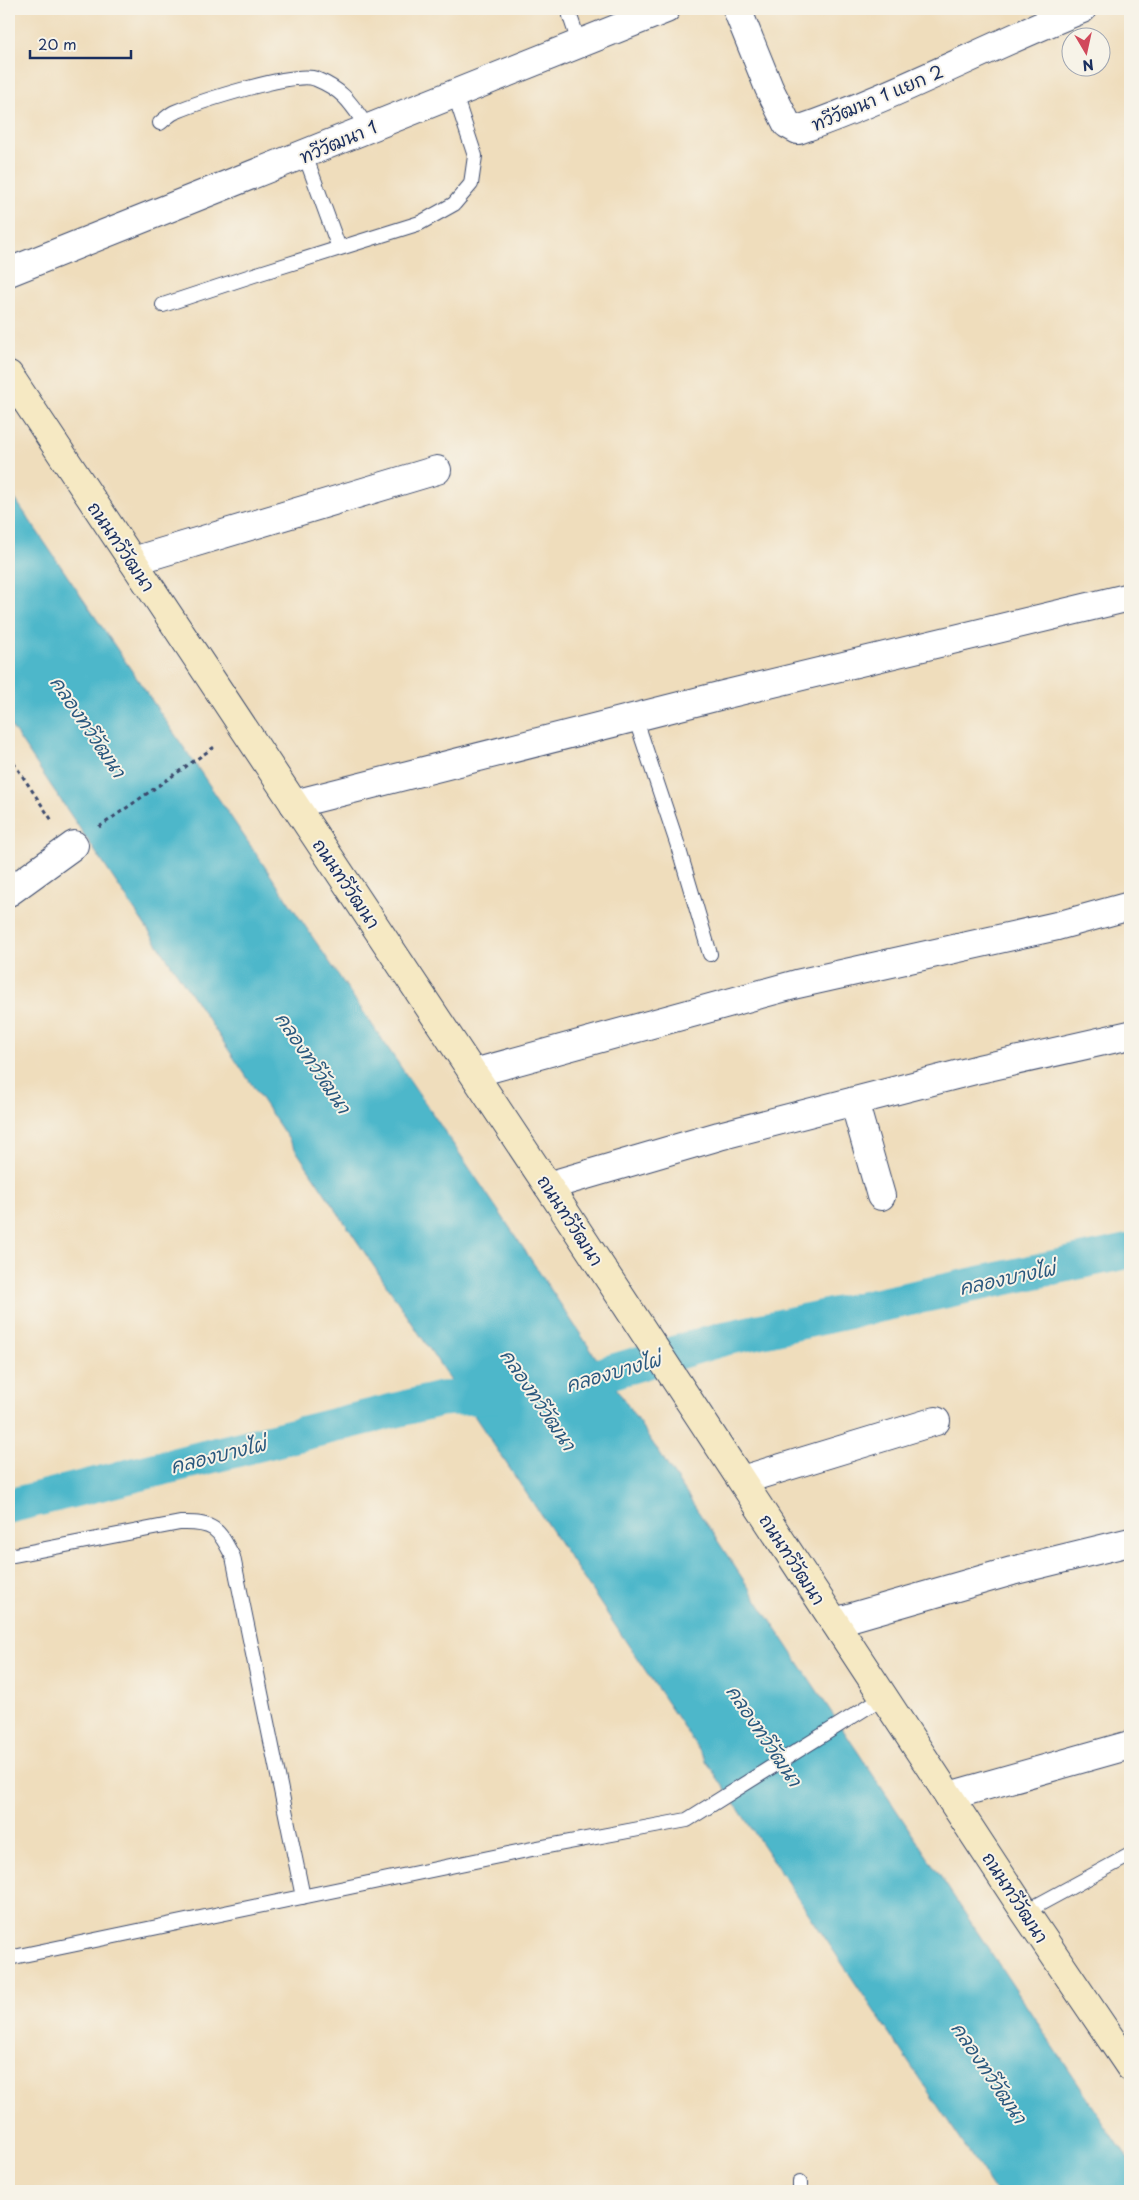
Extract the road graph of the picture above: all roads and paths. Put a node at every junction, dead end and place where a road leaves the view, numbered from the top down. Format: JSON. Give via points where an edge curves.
{"nodes":[{"id":1,"x":571,"y":9,"type":"edge"},
{"id":2,"x":666,"y":9,"type":"edge"},
{"id":3,"x":737,"y":9,"type":"edge"},
{"id":4,"x":1082,"y":9,"type":"edge"},
{"id":5,"x":579,"y":43,"type":"junction"},
{"id":6,"x":454,"y":92,"type":"junction"},
{"id":7,"x":160,"y":123,"type":"dead end"},
{"id":8,"x":368,"y":128,"type":"junction"},
{"id":9,"x":305,"y":155,"type":"junction"},
{"id":10,"x":339,"y":248,"type":"junction"},
{"id":11,"x":9,"y":272,"type":"edge"},
{"id":12,"x":163,"y":305,"type":"dead end"},
{"id":13,"x":9,"y":375,"type":"edge"},
{"id":14,"x":437,"y":470,"type":"dead end"},
{"id":15,"x":133,"y":561,"type":"junction"},
{"id":16,"x":1130,"y":597,"type":"edge"},
{"id":17,"x":635,"y":717,"type":"junction"},
{"id":18,"x":218,"y":745,"type":"dead end"},
{"id":19,"x":9,"y":756,"type":"edge"},
{"id":20,"x":294,"y":804,"type":"junction"},
{"id":21,"x":72,"y":846,"type":"junction"},
{"id":22,"x":9,"y":892,"type":"edge"},
{"id":23,"x":1130,"y":906,"type":"edge"},
{"id":24,"x":710,"y":954,"type":"dead end"},
{"id":25,"x":1130,"y":1035,"type":"edge"},
{"id":26,"x":474,"y":1074,"type":"junction"},
{"id":27,"x":854,"y":1101,"type":"junction"},
{"id":28,"x":548,"y":1186,"type":"junction"},
{"id":29,"x":880,"y":1196,"type":"dead end"},
{"id":30,"x":936,"y":1421,"type":"dead end"},
{"id":31,"x":742,"y":1480,"type":"junction"},
{"id":32,"x":1130,"y":1542,"type":"edge"},
{"id":33,"x":9,"y":1556,"type":"edge"},
{"id":34,"x":835,"y":1622,"type":"junction"},
{"id":35,"x":884,"y":1696,"type":"junction"},
{"id":36,"x":1130,"y":1745,"type":"edge"},
{"id":37,"x":950,"y":1796,"type":"junction"},
{"id":38,"x":1130,"y":1854,"type":"edge"},
{"id":39,"x":303,"y":1897,"type":"junction"},
{"id":40,"x":1026,"y":1912,"type":"junction"},
{"id":41,"x":9,"y":1958,"type":"edge"},
{"id":42,"x":1129,"y":2061,"type":"edge"}],
"edges":[{"from":1,"to":5,"type":"lane","via":[[570,16]]},
{"from":2,"to":5,"type":"street","name":"ทวีวัฒนา 1"},
{"from":3,"to":4,"type":"street","name":"ทวีวัฒนา 1 แยก 2","via":[[787,124],[798,130]]},
{"from":5,"to":6,"type":"street","name":"ทวีวัฒนา 1"},
{"from":6,"to":8,"type":"street","name":"ทวีวัฒนา 1"},
{"from":6,"to":10,"type":"lane","via":[[474,156],[471,184],[454,204],[420,224]]},
{"from":7,"to":8,"type":"lane","via":[[174,112],[232,94],[284,79],[314,78],[342,92]]},
{"from":8,"to":9,"type":"street","name":"ทวีวัฒนา 1"},
{"from":9,"to":10,"type":"lane"},
{"from":9,"to":11,"type":"street","name":"ทวีวัฒนา 1"},
{"from":10,"to":12,"type":"lane"},
{"from":13,"to":15,"type":"main road","name":"ถนนทวีวัฒนา"},
{"from":14,"to":15,"type":"street"},
{"from":15,"to":20,"type":"main road","name":"ถนนทวีวัฒนา"},
{"from":16,"to":17,"type":"street"},
{"from":17,"to":20,"type":"street"},
{"from":17,"to":24,"type":"lane"},
{"from":18,"to":21,"type":"path"},
{"from":19,"to":21,"type":"path"},
{"from":20,"to":26,"type":"main road","name":"ถนนทวีวัฒนา"},
{"from":21,"to":22,"type":"street"},
{"from":23,"to":26,"type":"street","via":[[1058,926],[796,984]]},
{"from":25,"to":27,"type":"street"},
{"from":26,"to":28,"type":"main road","name":"ถนนทวีวัฒนา"},
{"from":27,"to":28,"type":"street"},
{"from":27,"to":29,"type":"street"},
{"from":28,"to":31,"type":"main road","name":"ถนนทวีวัฒนา"},
{"from":30,"to":31,"type":"street"},
{"from":31,"to":34,"type":"main road","name":"ถนนทวีวัฒนา"},
{"from":32,"to":34,"type":"street","via":[[1012,1571]]},
{"from":33,"to":39,"type":"lane","via":[[180,1523],[201,1522],[215,1529],[233,1557]]},
{"from":34,"to":35,"type":"main road","name":"ถนนทวีวัฒนา"},
{"from":35,"to":37,"type":"main road","name":"ถนนทวีวัฒนา"},
{"from":35,"to":39,"type":"lane","via":[[687,1820]]},
{"from":36,"to":37,"type":"street"},
{"from":37,"to":40,"type":"main road","name":"ถนนทวีวัฒนา"},
{"from":38,"to":40,"type":"lane"},
{"from":39,"to":41,"type":"lane"},
{"from":40,"to":42,"type":"main road","name":"ถนนทวีวัฒนา"}]}
